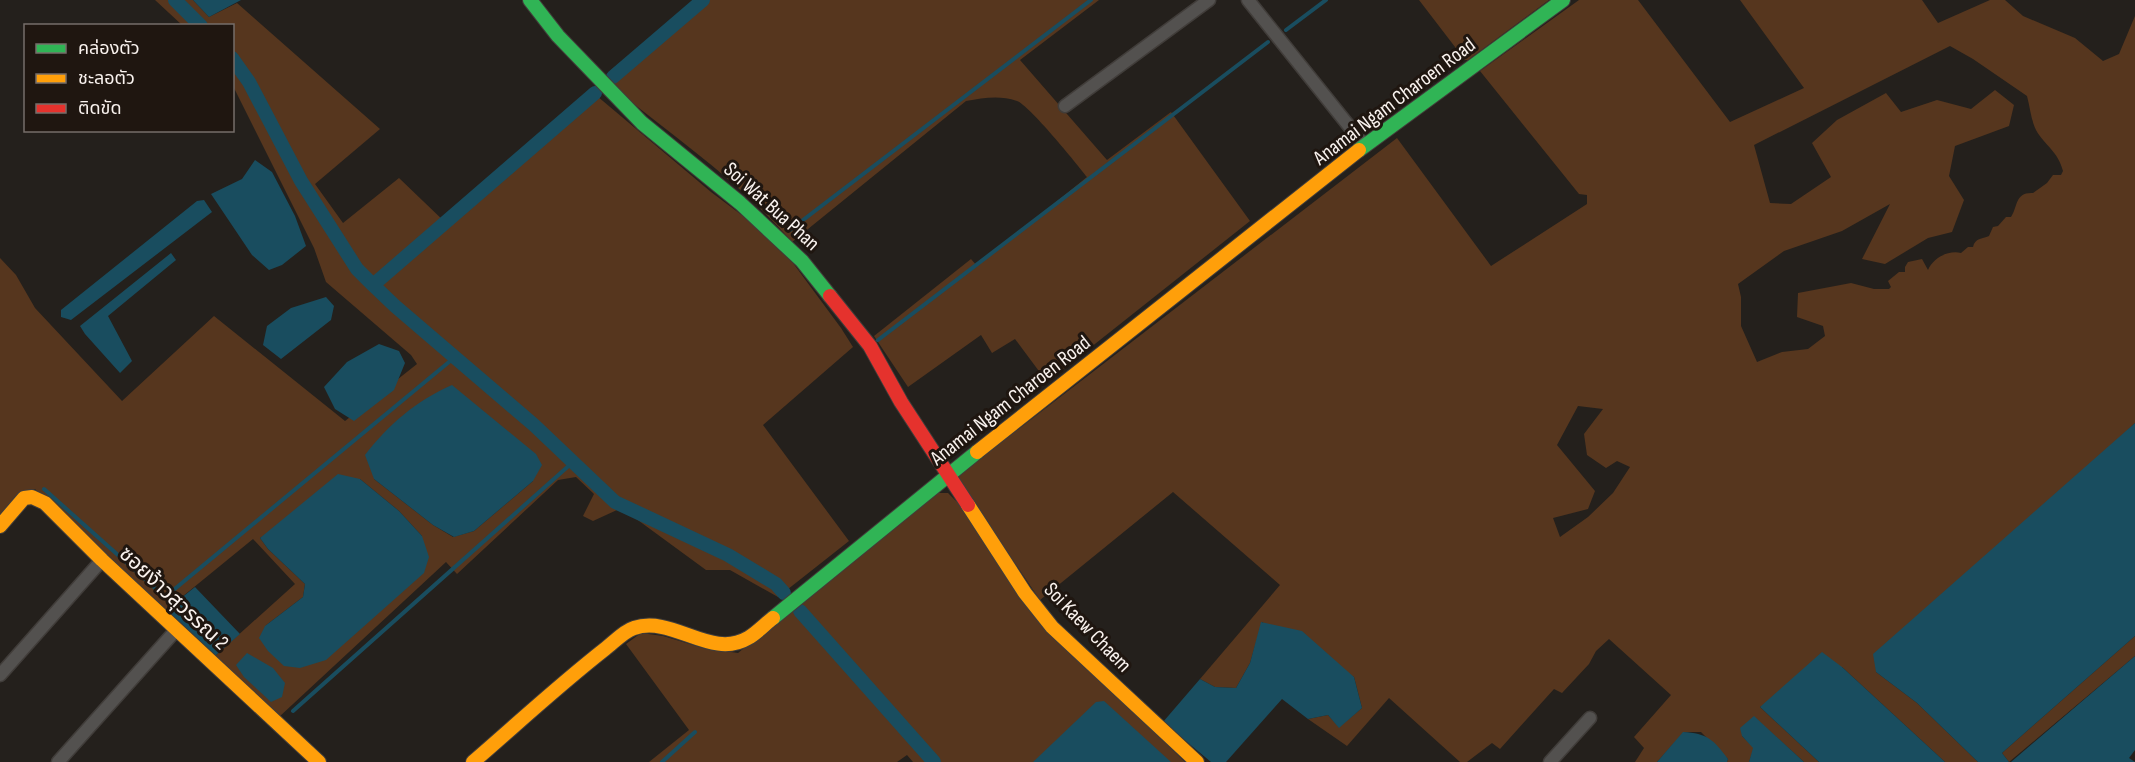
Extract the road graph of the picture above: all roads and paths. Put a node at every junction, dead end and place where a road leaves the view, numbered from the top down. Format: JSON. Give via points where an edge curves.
{"nodes":[{"id":1,"x":530,"y":0,"type":"edge"},
{"id":2,"x":1209,"y":0,"type":"edge"},
{"id":3,"x":1248,"y":0,"type":"edge"},
{"id":4,"x":1563,"y":0,"type":"edge"},
{"id":5,"x":1065,"y":106,"type":"dead end"},
{"id":6,"x":1365,"y":146,"type":"junction"},
{"id":7,"x":948,"y":475,"type":"junction"},
{"id":8,"x":0,"y":526,"type":"edge"},
{"id":9,"x":102,"y":560,"type":"junction"},
{"id":10,"x":177,"y":629,"type":"junction"},
{"id":11,"x":0,"y":675,"type":"edge"},
{"id":12,"x":1590,"y":718,"type":"dead end"},
{"id":13,"x":58,"y":762,"type":"edge"},
{"id":14,"x":319,"y":762,"type":"edge"},
{"id":15,"x":473,"y":762,"type":"edge"},
{"id":16,"x":1197,"y":762,"type":"edge"},
{"id":17,"x":1550,"y":762,"type":"edge"}],
"edges":[{"from":1,"to":7,"type":"street","name":"Soi Wat Bua Phan","via":[[558,36],[642,123],[740,203],[802,261],[870,346]]},
{"from":2,"to":5,"type":"street"},
{"from":3,"to":6,"type":"street"},
{"from":4,"to":6,"type":"street","name":"Anamai Ngam Charoen Road"},
{"from":6,"to":7,"type":"street","name":"Anamai Ngam Charoen Road"},
{"from":7,"to":15,"type":"street","name":"Anamai Ngam Charoen Road","via":[[748,638],[733,644],[716,644],[675,629],[650,625],[632,628]]},
{"from":7,"to":16,"type":"street","name":"Soi Kaew Chaem","via":[[1025,593],[1052,627]]},
{"from":8,"to":9,"type":"street","name":"ซอยง้าวสุวรรณ 2","via":[[15,506],[32,497],[45,503]]},
{"from":9,"to":10,"type":"street","name":"ซอยง้าวสุวรรณ 2"},
{"from":9,"to":11,"type":"street"},
{"from":10,"to":13,"type":"street"},
{"from":10,"to":14,"type":"street","name":"ซอยง้าวสุวรรณ 2"},
{"from":12,"to":17,"type":"street"}]}
